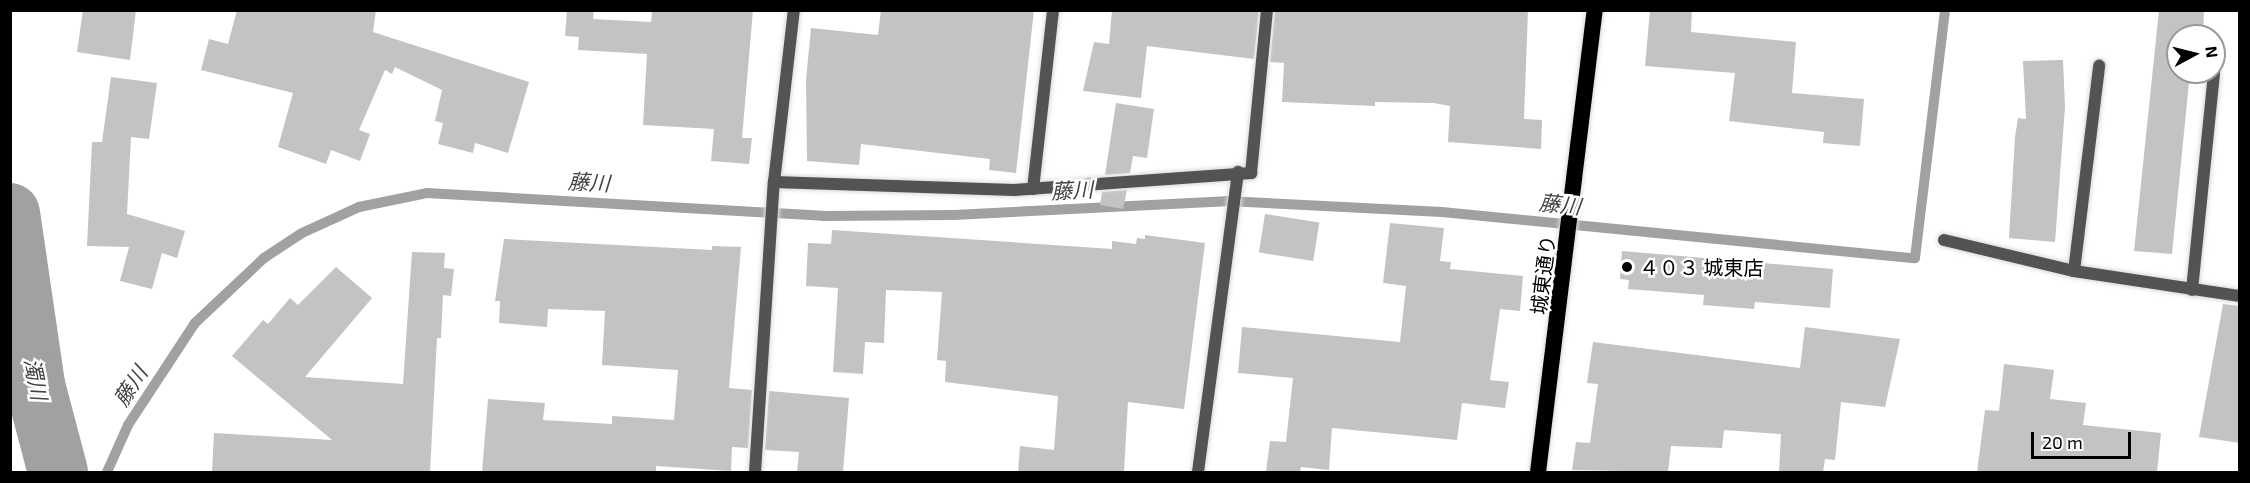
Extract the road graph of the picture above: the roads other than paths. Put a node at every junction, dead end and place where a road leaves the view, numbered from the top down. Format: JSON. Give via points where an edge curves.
{"nodes":[{"id":1,"x":794,"y":10,"type":"edge"},
{"id":2,"x":1053,"y":10,"type":"edge"},
{"id":3,"x":1267,"y":10,"type":"edge"},
{"id":4,"x":1594,"y":10,"type":"edge"},
{"id":5,"x":2099,"y":66,"type":"dead end"},
{"id":6,"x":2213,"y":84,"type":"edge"},
{"id":7,"x":1238,"y":175,"type":"junction"},
{"id":8,"x":774,"y":187,"type":"junction"},
{"id":9,"x":1033,"y":189,"type":"junction"},
{"id":10,"x":1944,"y":240,"type":"dead end"},
{"id":11,"x":2074,"y":271,"type":"junction"},
{"id":12,"x":2192,"y":290,"type":"junction"},
{"id":13,"x":2240,"y":296,"type":"edge"},
{"id":14,"x":755,"y":472,"type":"edge"},
{"id":15,"x":1198,"y":472,"type":"edge"},
{"id":16,"x":1538,"y":472,"type":"edge"}],
"edges":[{"from":1,"to":8,"type":"street"},
{"from":2,"to":9,"type":"street"},
{"from":3,"to":7,"type":"street","via":[[1251,173]]},
{"from":4,"to":16,"type":"highway","name":"城東通り"},
{"from":5,"to":11,"type":"street"},
{"from":6,"to":12,"type":"street"},
{"from":7,"to":9,"type":"street"},
{"from":7,"to":15,"type":"street"},
{"from":8,"to":9,"type":"street"},
{"from":8,"to":14,"type":"street"},
{"from":10,"to":11,"type":"street"},
{"from":11,"to":12,"type":"street"},
{"from":12,"to":13,"type":"street"}]}
